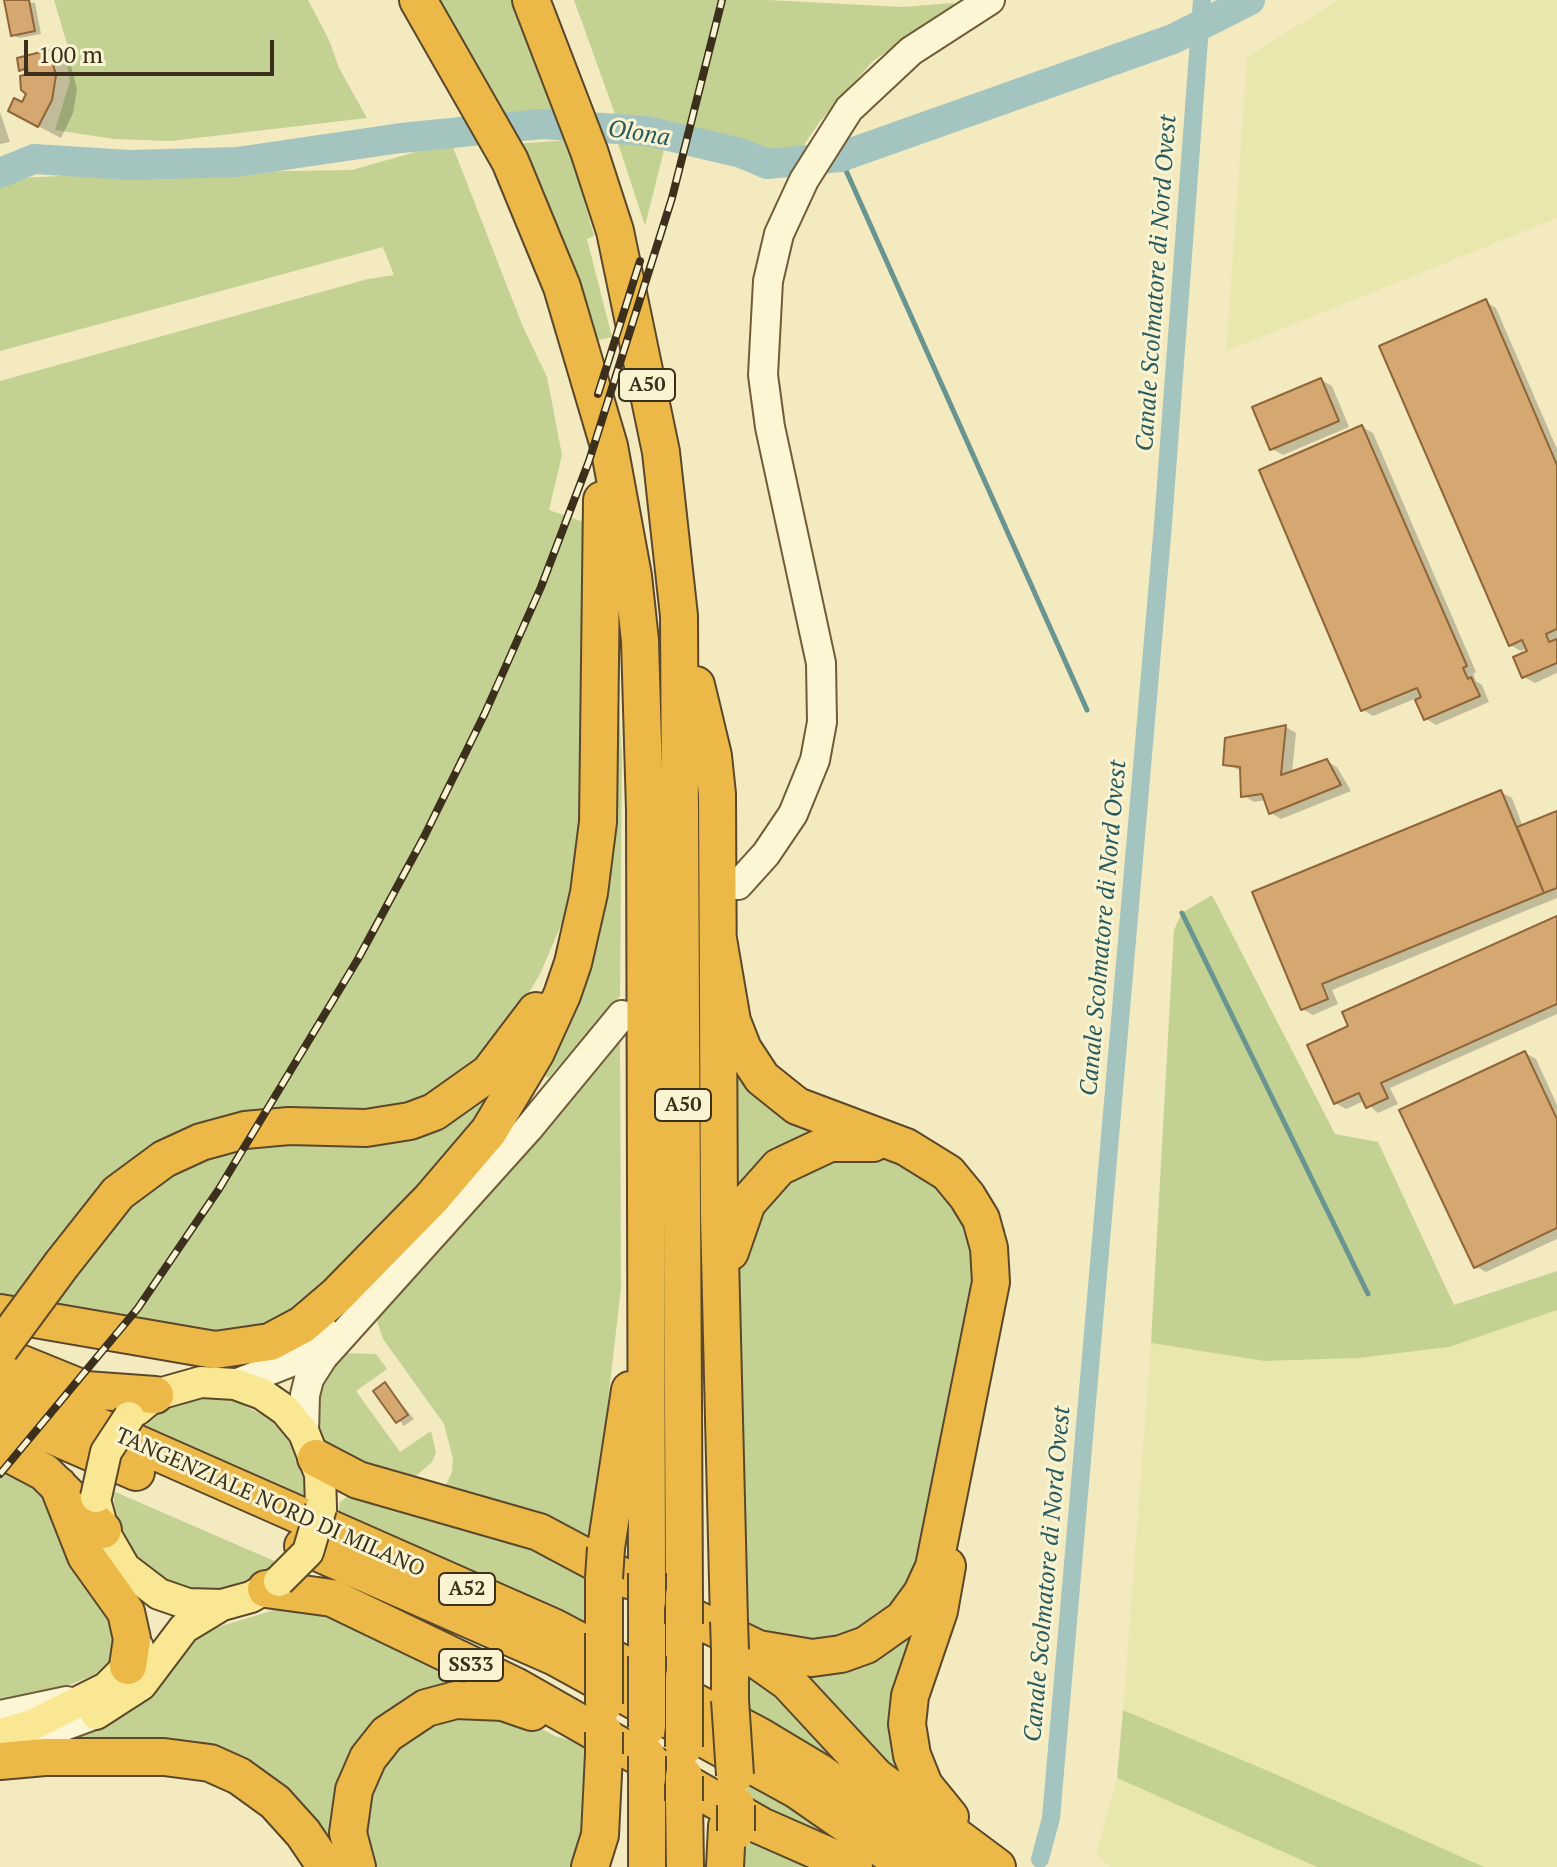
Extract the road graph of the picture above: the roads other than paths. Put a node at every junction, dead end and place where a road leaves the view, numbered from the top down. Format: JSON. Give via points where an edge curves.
{"nodes":[{"id":1,"x":418,"y":0,"type":"edge"},
{"id":2,"x":531,"y":0,"type":"edge"},
{"id":3,"x":558,"y":0,"type":"edge"},
{"id":4,"x":990,"y":0,"type":"edge"},
{"id":5,"x":582,"y":101,"type":"junction"},
{"id":6,"x":587,"y":365,"type":"junction"},
{"id":7,"x":679,"y":616,"type":"junction"},
{"id":8,"x":738,"y":885,"type":"dead end"},
{"id":9,"x":581,"y":934,"type":"junction"},
{"id":10,"x":718,"y":939,"type":"junction"},
{"id":11,"x":622,"y":1015,"type":"dead end"},
{"id":12,"x":597,"y":1043,"type":"junction"},
{"id":13,"x":906,"y":1147,"type":"junction"},
{"id":14,"x":431,"y":1199,"type":"junction"},
{"id":15,"x":374,"y":1277,"type":"junction"},
{"id":16,"x":0,"y":1313,"type":"edge"},
{"id":17,"x":645,"y":1330,"type":"junction"},
{"id":18,"x":0,"y":1348,"type":"edge"},
{"id":19,"x":724,"y":1354,"type":"junction"},
{"id":20,"x":0,"y":1355,"type":"edge"},
{"id":21,"x":0,"y":1383,"type":"edge"},
{"id":22,"x":235,"y":1384,"type":"junction"},
{"id":23,"x":142,"y":1406,"type":"junction"},
{"id":24,"x":0,"y":1413,"type":"edge"},
{"id":25,"x":310,"y":1445,"type":"junction"},
{"id":26,"x":0,"y":1449,"type":"edge"},
{"id":27,"x":58,"y":1485,"type":"junction"},
{"id":28,"x":952,"y":1485,"type":"junction"},
{"id":29,"x":100,"y":1513,"type":"junction"},
{"id":30,"x":135,"y":1579,"type":"junction"},
{"id":31,"x":272,"y":1585,"type":"junction"},
{"id":32,"x":222,"y":1605,"type":"junction"},
{"id":33,"x":704,"y":1622,"type":"junction"},
{"id":34,"x":128,"y":1666,"type":"junction"},
{"id":35,"x":93,"y":1705,"type":"junction"},
{"id":36,"x":0,"y":1715,"type":"edge"},
{"id":37,"x":0,"y":1734,"type":"edge"},
{"id":38,"x":0,"y":1749,"type":"edge"},
{"id":39,"x":135,"y":1757,"type":"junction"},
{"id":40,"x":87,"y":1758,"type":"junction"},
{"id":41,"x":0,"y":1761,"type":"edge"},
{"id":42,"x":665,"y":1766,"type":"junction"},
{"id":43,"x":0,"y":1771,"type":"edge"},
{"id":44,"x":732,"y":1802,"type":"junction"},
{"id":45,"x":301,"y":1867,"type":"edge"},
{"id":46,"x":326,"y":1867,"type":"edge"},
{"id":47,"x":357,"y":1867,"type":"edge"},
{"id":48,"x":590,"y":1867,"type":"edge"},
{"id":49,"x":647,"y":1867,"type":"edge"},
{"id":50,"x":685,"y":1867,"type":"edge"},
{"id":51,"x":725,"y":1867,"type":"edge"},
{"id":52,"x":736,"y":1867,"type":"edge"},
{"id":53,"x":854,"y":1867,"type":"edge"},
{"id":54,"x":908,"y":1867,"type":"edge"},
{"id":55,"x":953,"y":1867,"type":"edge"},
{"id":56,"x":997,"y":1867,"type":"edge"},
{"id":57,"x":1005,"y":1867,"type":"edge"}],
"edges":[{"from":1,"to":6,"type":"highway","number":"A50","via":[[510,161],[562,287]]},
{"from":2,"to":5,"type":"highway"},
{"from":3,"to":5,"type":"highway"},
{"from":4,"to":8,"type":"main road","via":[[890,68],[832,131],[779,234],[768,281],[763,375],[821,663],[822,722],[815,760],[793,814]]},
{"from":5,"to":7,"type":"highway","number":"A50","via":[[616,188],[615,231],[661,452]]},
{"from":6,"to":9,"type":"highway","via":[[604,516],[598,822]]},
{"from":6,"to":17,"type":"highway","number":"A50","via":[[623,509],[640,641]]},
{"from":7,"to":10,"type":"highway","via":[[716,778]]},
{"from":7,"to":33,"type":"highway","number":"A50"},
{"from":9,"to":14,"type":"highway","via":[[562,995],[520,1082],[472,1154]]},
{"from":9,"to":18,"type":"highway","bridge":true,"via":[[504,1056],[454,1101],[388,1126],[268,1127],[201,1142],[164,1159],[125,1186],[96,1217]]},
{"from":10,"to":13,"type":"highway","via":[[732,1021],[762,1078],[797,1106]]},
{"from":10,"to":19,"type":"highway"},
{"from":11,"to":12,"type":"main road"},
{"from":12,"to":15,"type":"main road","via":[[495,1144]]},
{"from":12,"to":25,"type":"main road","via":[[528,1129],[323,1357],[305,1395]]},
{"from":13,"to":19,"type":"highway","via":[[830,1143],[796,1156],[759,1186],[732,1239]]},
{"from":13,"to":28,"type":"highway","via":[[948,1173],[967,1196],[981,1219],[991,1258],[990,1294],[970,1374]]},
{"from":14,"to":15,"type":"main road"},
{"from":14,"to":16,"type":"highway","via":[[319,1312],[287,1335],[255,1346],[215,1350]]},
{"from":15,"to":22,"type":"main road","via":[[303,1353]]},
{"from":17,"to":42,"type":"highway","number":"A50","bridge":true,"via":[[647,1656]]},
{"from":17,"to":48,"type":"highway","bridge":true,"via":[[624,1413],[605,1563],[600,1835]]},
{"from":19,"to":33,"type":"highway"},
{"from":20,"to":23,"type":"highway"},
{"from":21,"to":55,"type":"highway","name":"TANGENZIALE NORD DI MILANO","number":"A52","via":[[553,1627],[771,1743]]},
{"from":22,"to":23,"type":"main road","via":[[201,1382]]},
{"from":22,"to":25,"type":"main road","via":[[275,1402]]},
{"from":23,"to":29,"type":"main road","bridge":true,"via":[[106,1452]]},
{"from":24,"to":54,"type":"highway","name":"TANGENZIALE NORD DI MILANO","number":"A52","via":[[555,1657],[797,1790]]},
{"from":25,"to":31,"type":"main road","number":"SS33","bridge":true,"via":[[321,1508],[308,1552]]},
{"from":25,"to":33,"type":"highway","via":[[358,1480],[539,1532]]},
{"from":26,"to":27,"type":"highway","via":[[27,1461]]},
{"from":27,"to":29,"type":"highway"},
{"from":27,"to":34,"type":"highway","via":[[86,1556],[126,1612],[132,1639]]},
{"from":28,"to":33,"type":"highway","via":[[934,1567],[922,1593],[892,1629],[866,1645],[827,1657],[793,1657],[758,1649]]},
{"from":28,"to":57,"type":"highway","via":[[944,1583],[910,1696],[909,1740],[932,1798]]},
{"from":29,"to":30,"type":"main road","number":"SS33","via":[[115,1554]]},
{"from":30,"to":32,"type":"main road","number":"SS33","via":[[173,1600]]},
{"from":30,"to":34,"type":"main road","via":[[143,1624]]},
{"from":31,"to":32,"type":"main road","number":"SS33"},
{"from":31,"to":42,"type":"highway","number":"SS33","via":[[332,1598]]},
{"from":32,"to":35,"type":"main road","via":[[184,1628],[141,1685]]},
{"from":33,"to":42,"type":"highway","number":"A50","bridge":true,"via":[[684,1676]]},
{"from":33,"to":44,"type":"highway","bridge":true,"via":[[730,1700]]},
{"from":33,"to":56,"type":"highway","via":[[788,1682],[868,1770]]},
{"from":34,"to":35,"type":"main road"},
{"from":35,"to":36,"type":"main road"},
{"from":35,"to":37,"type":"main road"},
{"from":35,"to":38,"type":"main road"},
{"from":39,"to":40,"type":"highway"},
{"from":39,"to":45,"type":"highway","via":[[201,1771],[247,1793],[275,1820]]},
{"from":39,"to":46,"type":"highway","via":[[193,1759],[239,1776],[288,1815]]},
{"from":40,"to":41,"type":"highway"},
{"from":40,"to":43,"type":"highway"},
{"from":42,"to":47,"type":"highway","via":[[513,1705],[441,1702],[387,1734],[362,1768],[348,1833]]},
{"from":42,"to":49,"type":"highway","number":"A50"},
{"from":42,"to":50,"type":"highway","number":"A50"},
{"from":42,"to":53,"type":"highway","number":"SS33","via":[[761,1826]]},
{"from":44,"to":51,"type":"highway"},
{"from":44,"to":52,"type":"highway"}]}
